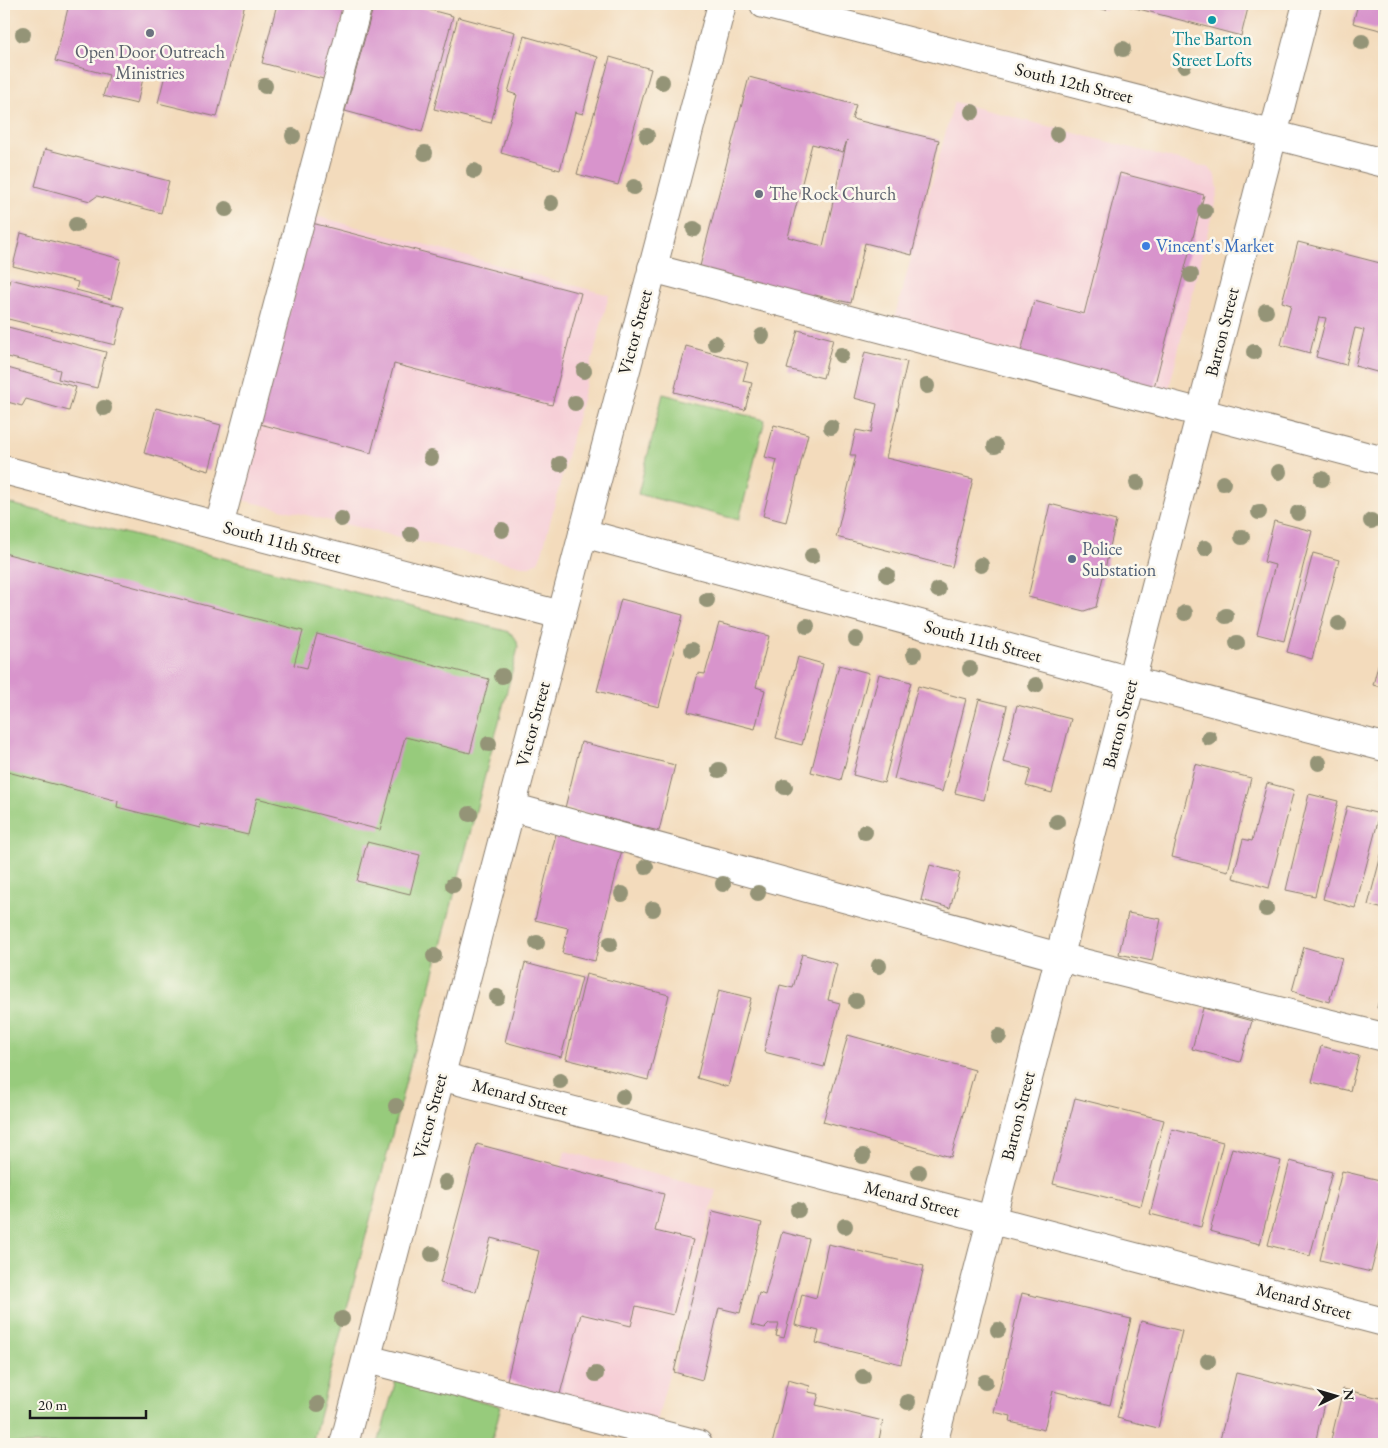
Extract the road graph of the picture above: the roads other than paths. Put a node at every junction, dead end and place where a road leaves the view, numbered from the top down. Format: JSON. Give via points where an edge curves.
{"nodes":[{"id":1,"x":358,"y":4,"type":"edge"},
{"id":2,"x":722,"y":4,"type":"edge"},
{"id":3,"x":764,"y":4,"type":"edge"},
{"id":4,"x":1307,"y":4,"type":"edge"},
{"id":5,"x":1273,"y":134,"type":"junction"},
{"id":6,"x":1384,"y":163,"type":"edge"},
{"id":7,"x":652,"y":268,"type":"junction"},
{"id":8,"x":1201,"y":413,"type":"junction"},
{"id":9,"x":1384,"y":461,"type":"edge"},
{"id":10,"x":4,"y":470,"type":"edge"},
{"id":11,"x":219,"y":526,"type":"junction"},
{"id":12,"x":583,"y":533,"type":"junction"},
{"id":13,"x":561,"y":615,"type":"junction"},
{"id":14,"x":1131,"y":681,"type":"junction"},
{"id":15,"x":1384,"y":747,"type":"edge"},
{"id":16,"x":511,"y":807,"type":"junction"},
{"id":17,"x":1059,"y":957,"type":"junction"},
{"id":18,"x":1384,"y":1037,"type":"edge"},
{"id":19,"x":440,"y":1076,"type":"junction"},
{"id":20,"x":991,"y":1219,"type":"junction"},
{"id":21,"x":1384,"y":1322,"type":"edge"},
{"id":22,"x":366,"y":1359,"type":"junction"},
{"id":23,"x":344,"y":1444,"type":"edge"},
{"id":24,"x":698,"y":1444,"type":"edge"},
{"id":25,"x":933,"y":1444,"type":"edge"}],
"edges":[{"from":1,"to":11,"type":"street"},
{"from":2,"to":7,"type":"street","name":"Victor Street"},
{"from":3,"to":5,"type":"street","name":"South 12th Street"},
{"from":4,"to":5,"type":"street","name":"Barton Street"},
{"from":5,"to":6,"type":"street","name":"South 12th Street"},
{"from":5,"to":8,"type":"street","name":"Barton Street"},
{"from":7,"to":8,"type":"street"},
{"from":7,"to":12,"type":"street","name":"Victor Street"},
{"from":8,"to":9,"type":"street"},
{"from":8,"to":14,"type":"street","name":"Barton Street"},
{"from":10,"to":11,"type":"street","name":"South 11th Street"},
{"from":11,"to":13,"type":"street","name":"South 11th Street"},
{"from":12,"to":13,"type":"street","name":"Victor Street"},
{"from":12,"to":14,"type":"street","name":"South 11th Street"},
{"from":13,"to":16,"type":"street","name":"Victor Street"},
{"from":14,"to":15,"type":"street","name":"South 11th Street"},
{"from":14,"to":17,"type":"street","name":"Barton Street"},
{"from":16,"to":17,"type":"street"},
{"from":16,"to":19,"type":"street","name":"Victor Street"},
{"from":17,"to":18,"type":"street"},
{"from":17,"to":20,"type":"street","name":"Barton Street"},
{"from":19,"to":20,"type":"street","name":"Menard Street"},
{"from":19,"to":22,"type":"street","name":"Victor Street"},
{"from":20,"to":21,"type":"street","name":"Menard Street"},
{"from":20,"to":25,"type":"street","name":"Barton Street"},
{"from":22,"to":23,"type":"street","name":"Victor Street"},
{"from":22,"to":24,"type":"street"}]}
